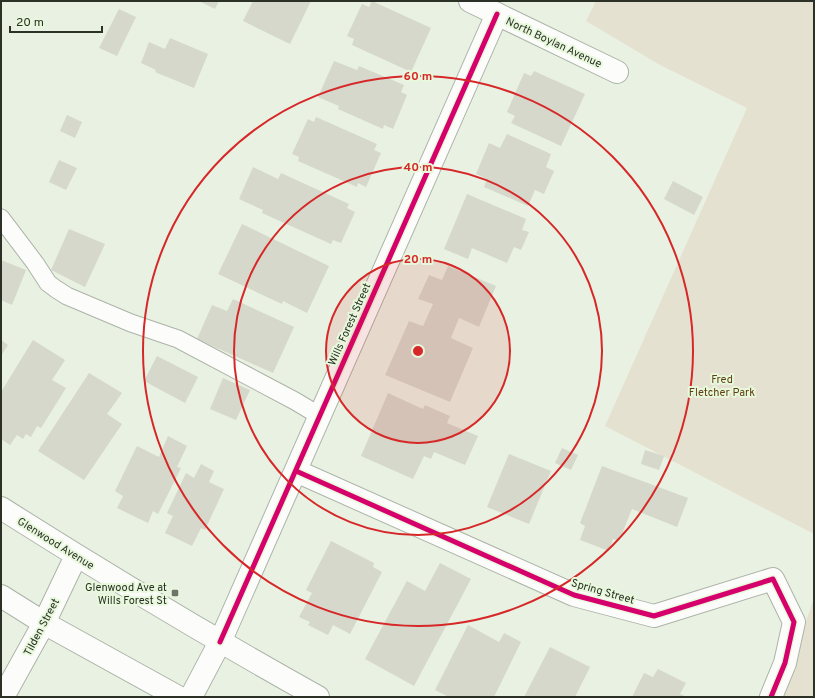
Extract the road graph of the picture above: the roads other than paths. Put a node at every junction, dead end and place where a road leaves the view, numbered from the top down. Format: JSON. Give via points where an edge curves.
{"nodes":[{"id":1,"x":470,"y":1,"type":"edge"},
{"id":2,"x":497,"y":14,"type":"junction"},
{"id":3,"x":617,"y":72,"type":"dead end"},
{"id":4,"x":1,"y":218,"type":"edge"},
{"id":5,"x":320,"y":416,"type":"junction"},
{"id":6,"x":296,"y":470,"type":"junction"},
{"id":7,"x":1,"y":508,"type":"edge"},
{"id":8,"x":76,"y":556,"type":"junction"},
{"id":9,"x":1,"y":596,"type":"edge"},
{"id":10,"x":44,"y":623,"type":"junction"},
{"id":11,"x":220,"y":642,"type":"junction"},
{"id":12,"x":4,"y":697,"type":"edge"},
{"id":13,"x":178,"y":697,"type":"edge"},
{"id":14,"x":191,"y":697,"type":"edge"},
{"id":15,"x":318,"y":697,"type":"edge"},
{"id":16,"x":771,"y":697,"type":"edge"}],
"edges":[{"from":1,"to":2,"type":"street","name":"North Boylan Avenue"},
{"from":2,"to":3,"type":"street","name":"North Boylan Avenue"},
{"from":2,"to":5,"type":"street","name":"Wills Forest Street"},
{"from":4,"to":5,"type":"lane","via":[[36,262],[48,283],[56,289],[131,323],[184,342]]},
{"from":5,"to":6,"type":"street","name":"Wills Forest Street"},
{"from":6,"to":11,"type":"street","name":"Wills Forest Street"},
{"from":6,"to":16,"type":"street","name":"Spring Street","via":[[574,594],[654,616],[773,579],[794,622],[785,663]]},
{"from":7,"to":8,"type":"street","name":"Glenwood Avenue"},
{"from":8,"to":10,"type":"street","name":"Tilden Street"},
{"from":8,"to":11,"type":"street","name":"Glenwood Avenue"},
{"from":9,"to":10,"type":"street"},
{"from":10,"to":12,"type":"street","name":"Tilden Street"},
{"from":10,"to":13,"type":"street"},
{"from":11,"to":14,"type":"street","name":"Wills Forest Street"},
{"from":11,"to":15,"type":"street","name":"Glenwood Avenue"}]}
